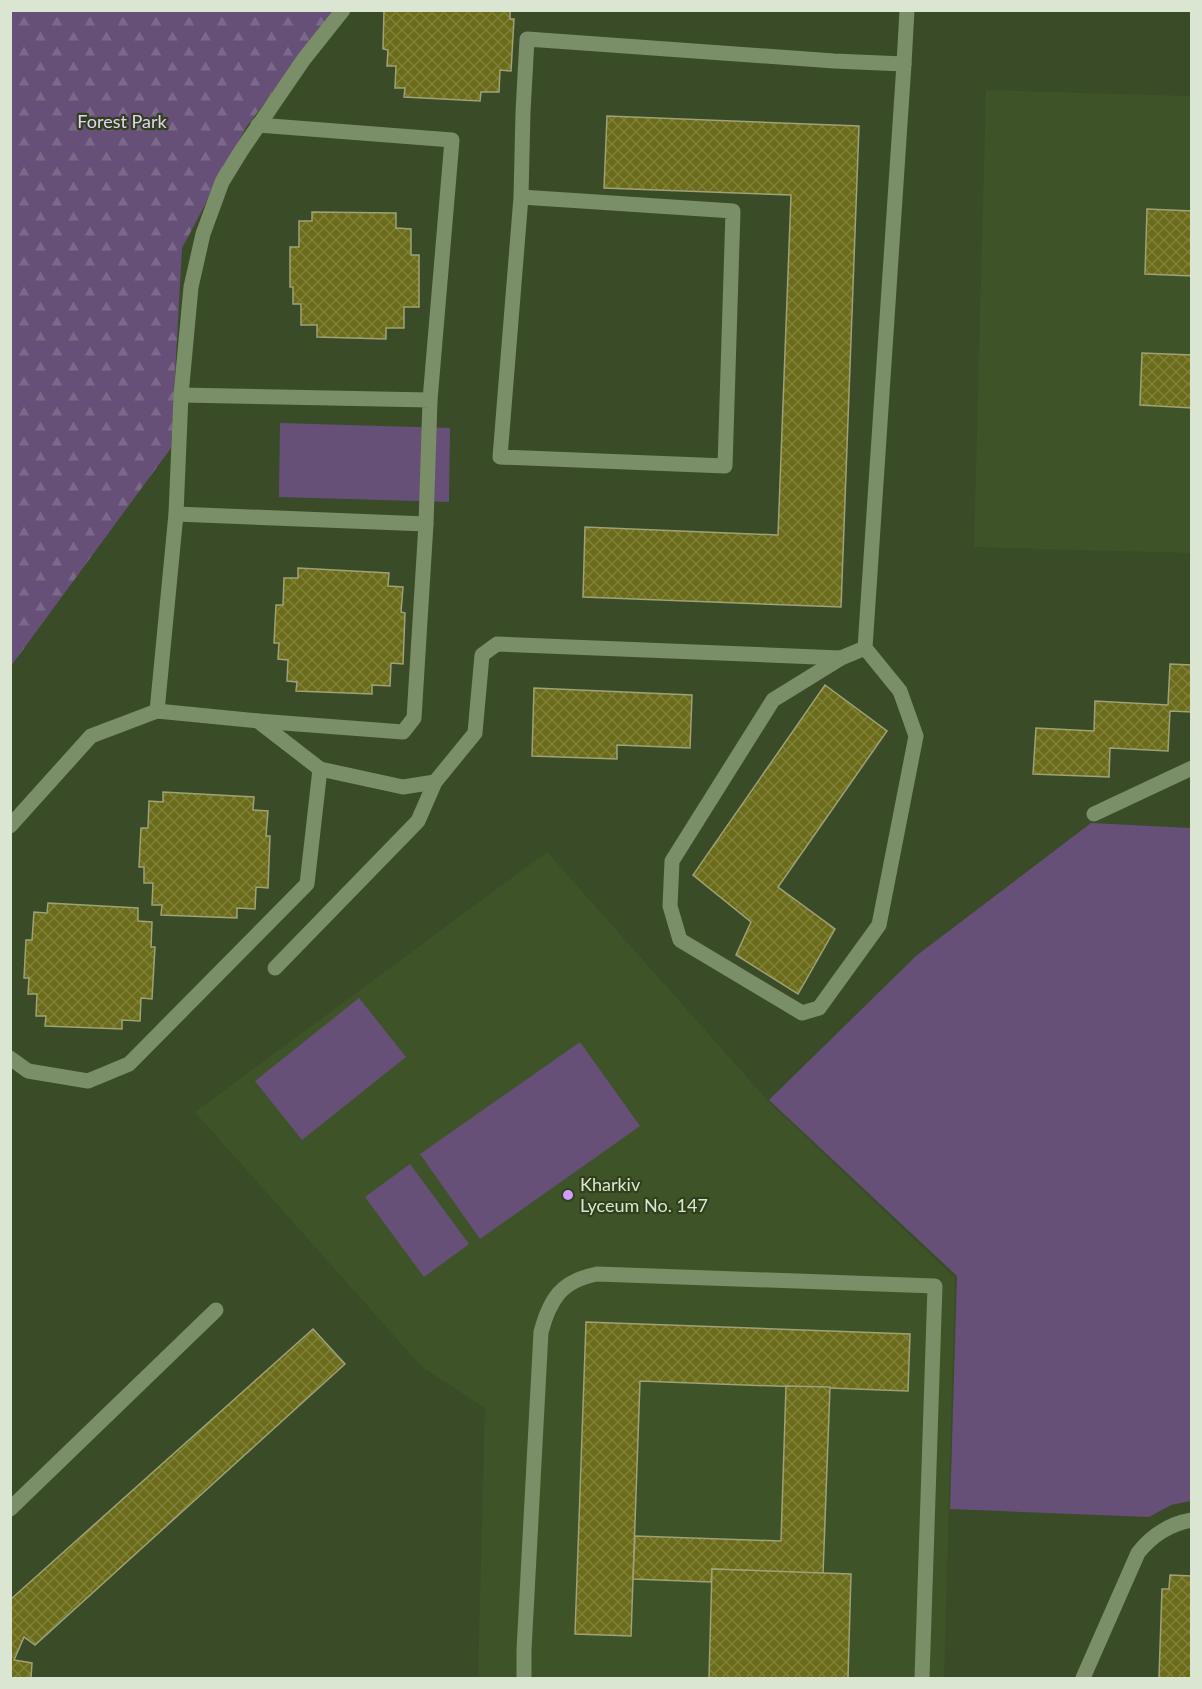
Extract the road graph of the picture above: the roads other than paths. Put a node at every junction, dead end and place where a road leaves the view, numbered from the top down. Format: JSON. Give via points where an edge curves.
{"nodes":[{"id":1,"x":343,"y":10,"type":"edge"},
{"id":2,"x":907,"y":10,"type":"edge"},
{"id":3,"x":904,"y":64,"type":"junction"},
{"id":4,"x":258,"y":125,"type":"junction"},
{"id":5,"x":521,"y":197,"type":"junction"},
{"id":6,"x":181,"y":395,"type":"junction"},
{"id":7,"x":430,"y":400,"type":"junction"},
{"id":8,"x":176,"y":514,"type":"junction"},
{"id":9,"x":426,"y":524,"type":"junction"},
{"id":10,"x":866,"y":648,"type":"junction"},
{"id":11,"x":841,"y":658,"type":"junction"},
{"id":12,"x":157,"y":711,"type":"junction"},
{"id":13,"x":258,"y":721,"type":"junction"},
{"id":14,"x":1191,"y":768,"type":"edge"},
{"id":15,"x":320,"y":769,"type":"junction"},
{"id":16,"x":435,"y":782,"type":"junction"},
{"id":17,"x":1094,"y":814,"type":"dead end"},
{"id":18,"x":10,"y":826,"type":"edge"},
{"id":19,"x":275,"y":968,"type":"dead end"},
{"id":20,"x":10,"y":1058,"type":"edge"},
{"id":21,"x":216,"y":1310,"type":"dead end"},
{"id":22,"x":10,"y":1509,"type":"edge"},
{"id":23,"x":1191,"y":1520,"type":"edge"},
{"id":24,"x":524,"y":1678,"type":"edge"},
{"id":25,"x":922,"y":1678,"type":"edge"},
{"id":26,"x":1083,"y":1678,"type":"edge"}],
"edges":[{"from":1,"to":4,"type":"street"},
{"from":2,"to":3,"type":"street"},
{"from":3,"to":5,"type":"street","via":[[527,39]]},
{"from":3,"to":10,"type":"street"},
{"from":4,"to":6,"type":"street","via":[[222,182],[203,234],[191,287]]},
{"from":4,"to":7,"type":"street","via":[[452,140]]},
{"from":5,"to":5,"type":"street","via":[[733,211],[725,466],[500,457]]},
{"from":6,"to":7,"type":"street"},
{"from":6,"to":8,"type":"street"},
{"from":7,"to":9,"type":"street"},
{"from":8,"to":9,"type":"street"},
{"from":8,"to":12,"type":"street"},
{"from":9,"to":13,"type":"street","via":[[414,718],[403,732]]},
{"from":10,"to":11,"type":"street"},
{"from":10,"to":11,"type":"street","via":[[900,692],[916,736],[879,925],[819,1008],[802,1013],[680,940],[670,906],[672,861],[773,700]]},
{"from":11,"to":16,"type":"street","via":[[497,644],[482,655],[476,733]]},
{"from":12,"to":13,"type":"street"},
{"from":12,"to":18,"type":"street","via":[[91,736]]},
{"from":13,"to":15,"type":"street"},
{"from":14,"to":17,"type":"street"},
{"from":15,"to":16,"type":"street","via":[[403,787]]},
{"from":15,"to":20,"type":"street","via":[[307,885],[129,1064],[88,1081],[28,1071]]},
{"from":16,"to":19,"type":"street","via":[[418,821]]},
{"from":21,"to":22,"type":"street"},
{"from":23,"to":26,"type":"street","via":[[1165,1529],[1138,1552]]},
{"from":24,"to":25,"type":"street","via":[[541,1332],[551,1303],[559,1293],[582,1277],[597,1275],[935,1286]]}]}
